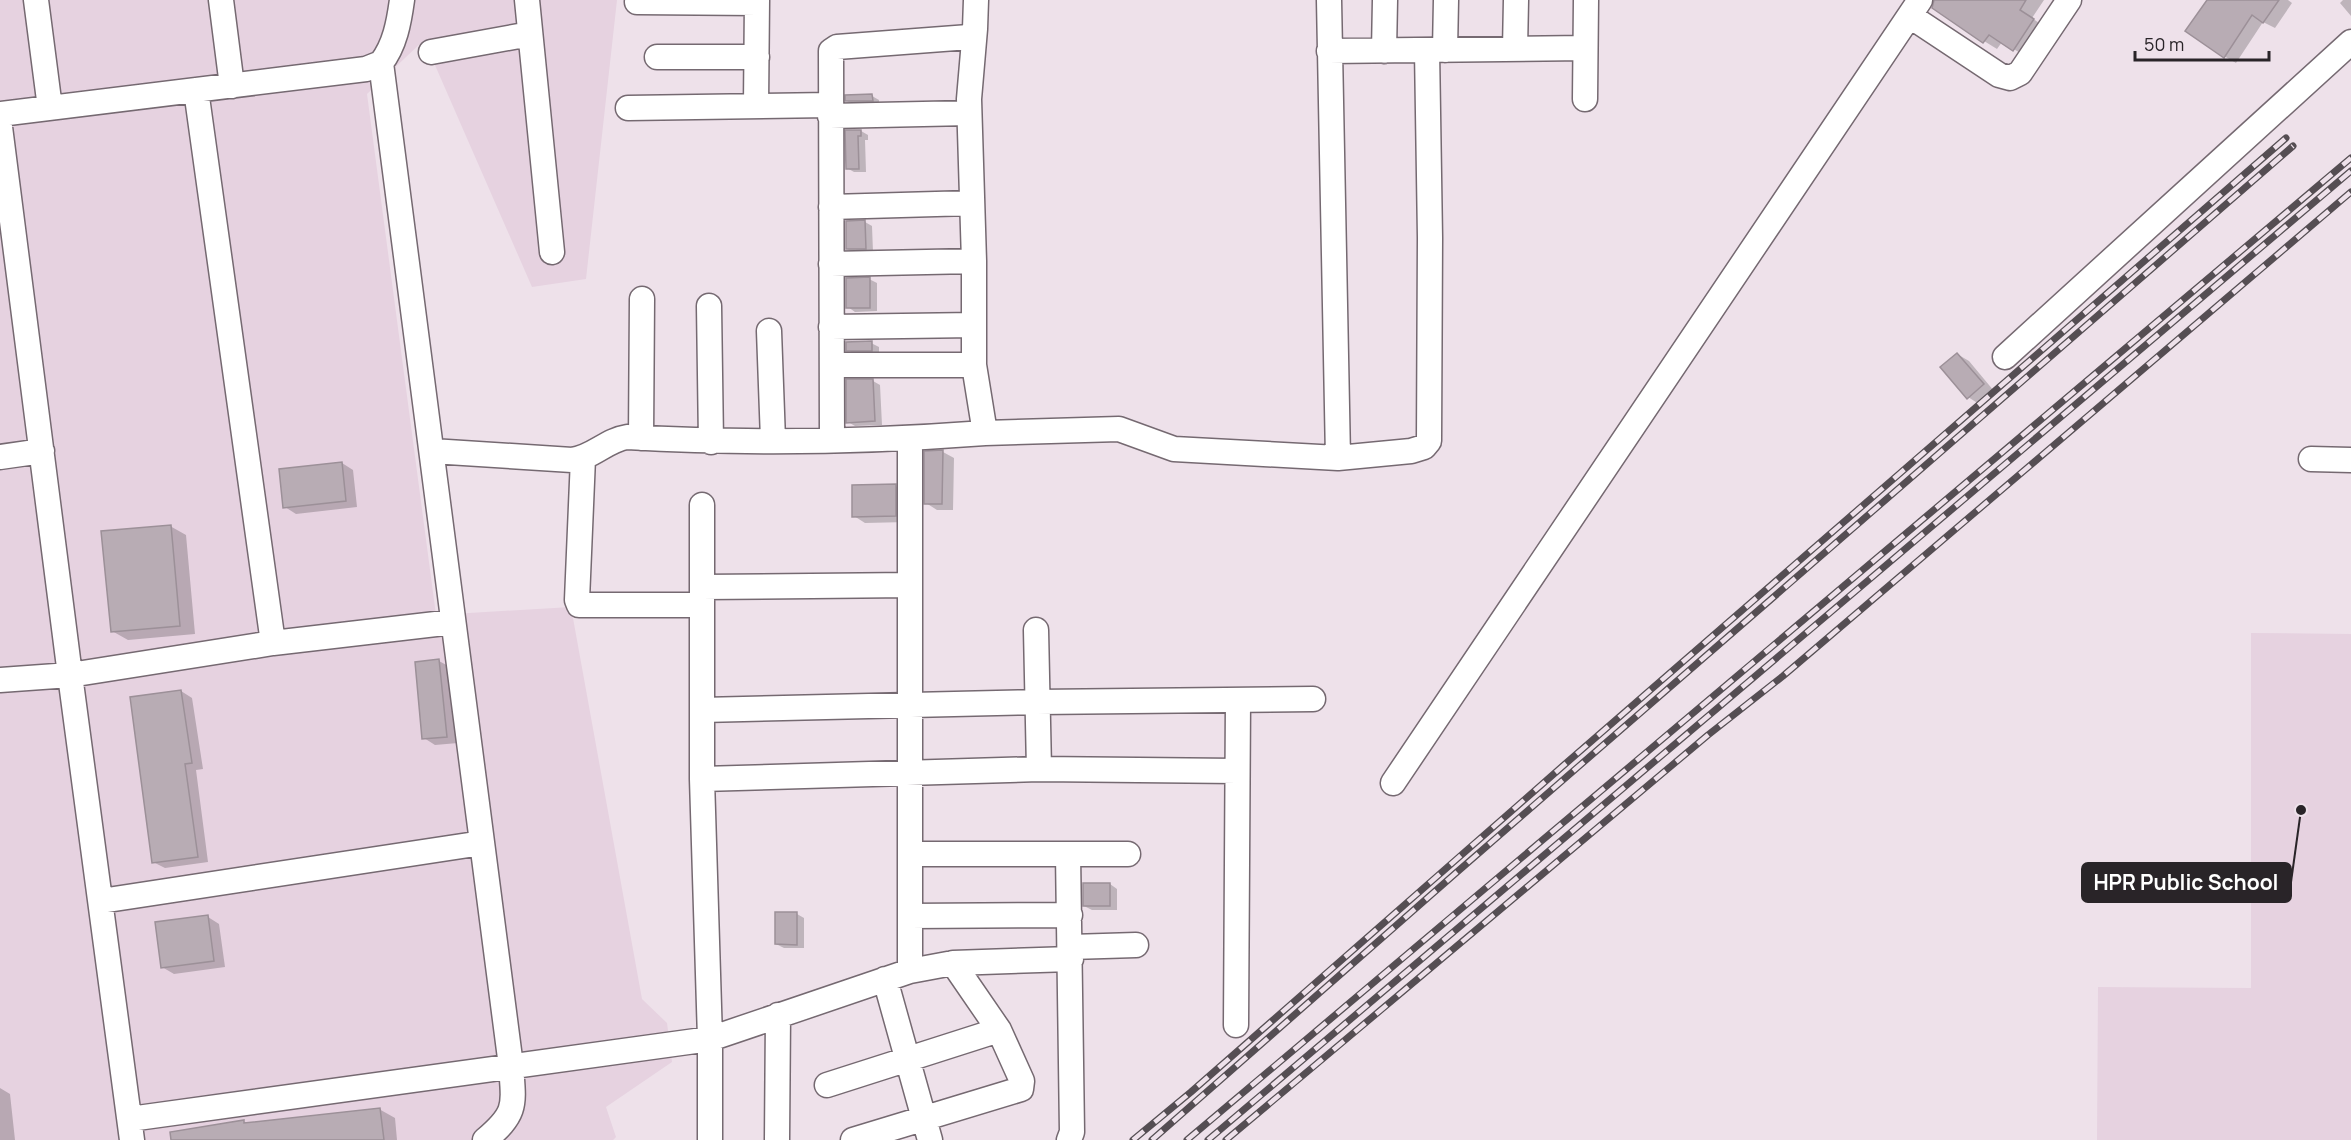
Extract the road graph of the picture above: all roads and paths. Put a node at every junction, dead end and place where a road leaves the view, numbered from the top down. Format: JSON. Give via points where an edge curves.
{"nodes":[{"id":1,"x":36,"y":0,"type":"edge"},
{"id":2,"x":221,"y":0,"type":"edge"},
{"id":3,"x":402,"y":0,"type":"edge"},
{"id":4,"x":527,"y":0,"type":"edge"},
{"id":5,"x":976,"y":0,"type":"edge"},
{"id":6,"x":1329,"y":0,"type":"edge"},
{"id":7,"x":1385,"y":0,"type":"edge"},
{"id":8,"x":1446,"y":0,"type":"edge"},
{"id":9,"x":1515,"y":0,"type":"edge"},
{"id":10,"x":1586,"y":0,"type":"edge"},
{"id":11,"x":2069,"y":0,"type":"edge"},
{"id":12,"x":637,"y":2,"type":"dead end"},
{"id":13,"x":757,"y":2,"type":"edge"},
{"id":14,"x":1915,"y":8,"type":"edge"},
{"id":15,"x":975,"y":29,"type":"junction"},
{"id":16,"x":530,"y":34,"type":"junction"},
{"id":17,"x":2351,"y":42,"type":"edge"},
{"id":18,"x":1585,"y":48,"type":"junction"},
{"id":19,"x":1515,"y":49,"type":"junction"},
{"id":20,"x":1436,"y":50,"type":"junction"},
{"id":21,"x":1329,"y":51,"type":"junction"},
{"id":22,"x":1384,"y":51,"type":"junction"},
{"id":23,"x":431,"y":52,"type":"dead end"},
{"id":24,"x":657,"y":57,"type":"dead end"},
{"id":25,"x":757,"y":57,"type":"junction"},
{"id":26,"x":381,"y":63,"type":"junction"},
{"id":27,"x":232,"y":86,"type":"junction"},
{"id":28,"x":196,"y":90,"type":"junction"},
{"id":29,"x":1585,"y":99,"type":"dead end"},
{"id":30,"x":756,"y":105,"type":"junction"},
{"id":31,"x":50,"y":108,"type":"junction"},
{"id":32,"x":628,"y":108,"type":"dead end"},
{"id":33,"x":830,"y":110,"type":"junction"},
{"id":34,"x":969,"y":113,"type":"junction"},
{"id":35,"x":0,"y":114,"type":"edge"},
{"id":36,"x":0,"y":127,"type":"edge"},
{"id":37,"x":971,"y":203,"type":"junction"},
{"id":38,"x":831,"y":207,"type":"junction"},
{"id":39,"x":552,"y":252,"type":"dead end"},
{"id":40,"x":974,"y":261,"type":"junction"},
{"id":41,"x":831,"y":264,"type":"junction"},
{"id":42,"x":642,"y":300,"type":"dead end"},
{"id":43,"x":709,"y":306,"type":"dead end"},
{"id":44,"x":974,"y":325,"type":"junction"},
{"id":45,"x":831,"y":327,"type":"junction"},
{"id":46,"x":769,"y":331,"type":"dead end"},
{"id":47,"x":2005,"y":357,"type":"dead end"},
{"id":48,"x":832,"y":365,"type":"junction"},
{"id":49,"x":974,"y":365,"type":"junction"},
{"id":50,"x":985,"y":433,"type":"junction"},
{"id":51,"x":641,"y":438,"type":"junction"},
{"id":52,"x":832,"y":439,"type":"junction"},
{"id":53,"x":910,"y":439,"type":"junction"},
{"id":54,"x":773,"y":440,"type":"junction"},
{"id":55,"x":711,"y":442,"type":"junction"},
{"id":56,"x":42,"y":451,"type":"junction"},
{"id":57,"x":432,"y":451,"type":"junction"},
{"id":58,"x":0,"y":457,"type":"edge"},
{"id":59,"x":583,"y":458,"type":"junction"},
{"id":60,"x":1338,"y":458,"type":"junction"},
{"id":61,"x":2311,"y":459,"type":"dead end"},
{"id":62,"x":2351,"y":460,"type":"edge"},
{"id":63,"x":702,"y":505,"type":"dead end"},
{"id":64,"x":910,"y":585,"type":"junction"},
{"id":65,"x":702,"y":596,"type":"junction"},
{"id":66,"x":453,"y":622,"type":"junction"},
{"id":67,"x":1036,"y":630,"type":"dead end"},
{"id":68,"x":273,"y":643,"type":"junction"},
{"id":69,"x":70,"y":675,"type":"junction"},
{"id":70,"x":0,"y":680,"type":"edge"},
{"id":71,"x":1313,"y":699,"type":"dead end"},
{"id":72,"x":1238,"y":700,"type":"junction"},
{"id":73,"x":1038,"y":702,"type":"junction"},
{"id":74,"x":911,"y":705,"type":"junction"},
{"id":75,"x":702,"y":710,"type":"junction"},
{"id":76,"x":1039,"y":769,"type":"junction"},
{"id":77,"x":910,"y":771,"type":"junction"},
{"id":78,"x":1238,"y":771,"type":"junction"},
{"id":79,"x":702,"y":779,"type":"junction"},
{"id":80,"x":1393,"y":783,"type":"dead end"},
{"id":81,"x":482,"y":843,"type":"junction"},
{"id":82,"x":910,"y":854,"type":"junction"},
{"id":83,"x":1068,"y":854,"type":"junction"},
{"id":84,"x":1128,"y":854,"type":"dead end"},
{"id":85,"x":101,"y":901,"type":"junction"},
{"id":86,"x":1070,"y":915,"type":"junction"},
{"id":87,"x":910,"y":916,"type":"junction"},
{"id":88,"x":1136,"y":945,"type":"dead end"},
{"id":89,"x":1071,"y":953,"type":"junction"},
{"id":90,"x":953,"y":963,"type":"junction"},
{"id":91,"x":910,"y":971,"type":"junction"},
{"id":92,"x":885,"y":979,"type":"junction"},
{"id":93,"x":778,"y":1015,"type":"junction"},
{"id":94,"x":1236,"y":1025,"type":"dead end"},
{"id":95,"x":999,"y":1030,"type":"junction"},
{"id":96,"x":710,"y":1039,"type":"junction"},
{"id":97,"x":907,"y":1060,"type":"junction"},
{"id":98,"x":511,"y":1066,"type":"junction"},
{"id":99,"x":826,"y":1085,"type":"dead end"},
{"id":100,"x":927,"y":1129,"type":"edge"},
{"id":101,"x":131,"y":1130,"type":"edge"},
{"id":102,"x":484,"y":1140,"type":"edge"},
{"id":103,"x":710,"y":1140,"type":"edge"},
{"id":104,"x":777,"y":1140,"type":"edge"},
{"id":105,"x":854,"y":1140,"type":"edge"},
{"id":106,"x":1069,"y":1140,"type":"edge"}],
"edges":[{"from":1,"to":31,"type":"street"},
{"from":2,"to":27,"type":"street"},
{"from":3,"to":26,"type":"street","via":[[399,25]]},
{"from":4,"to":16,"type":"street"},
{"from":5,"to":15,"type":"street"},
{"from":6,"to":21,"type":"street"},
{"from":7,"to":22,"type":"street"},
{"from":8,"to":20,"type":"street"},
{"from":9,"to":19,"type":"street"},
{"from":10,"to":18,"type":"street"},
{"from":11,"to":14,"type":"street","via":[[2020,73],[2010,78],[1999,75]]},
{"from":12,"to":13,"type":"street"},
{"from":13,"to":25,"type":"street"},
{"from":14,"to":80,"type":"street"},
{"from":15,"to":33,"type":"street","via":[[962,39],[833,48]]},
{"from":15,"to":34,"type":"street"},
{"from":16,"to":23,"type":"street"},
{"from":16,"to":39,"type":"street"},
{"from":17,"to":47,"type":"street"},
{"from":18,"to":19,"type":"street"},
{"from":18,"to":29,"type":"street"},
{"from":19,"to":20,"type":"street"},
{"from":20,"to":22,"type":"street"},
{"from":20,"to":60,"type":"street","via":[[1429,441],[1411,451]]},
{"from":21,"to":22,"type":"street"},
{"from":21,"to":60,"type":"street"},
{"from":24,"to":25,"type":"street"},
{"from":25,"to":30,"type":"street"},
{"from":26,"to":27,"type":"street","via":[[366,69]]},
{"from":26,"to":57,"type":"street"},
{"from":27,"to":28,"type":"street"},
{"from":28,"to":31,"type":"street"},
{"from":28,"to":68,"type":"street"},
{"from":30,"to":32,"type":"street"},
{"from":30,"to":33,"type":"street"},
{"from":31,"to":35,"type":"street"},
{"from":33,"to":34,"type":"street"},
{"from":33,"to":38,"type":"street"},
{"from":34,"to":37,"type":"street"},
{"from":36,"to":56,"type":"street"},
{"from":37,"to":38,"type":"street"},
{"from":37,"to":40,"type":"street"},
{"from":38,"to":41,"type":"street"},
{"from":40,"to":41,"type":"street"},
{"from":40,"to":44,"type":"street"},
{"from":41,"to":45,"type":"street"},
{"from":42,"to":51,"type":"street"},
{"from":43,"to":55,"type":"street"},
{"from":44,"to":45,"type":"street"},
{"from":44,"to":49,"type":"street"},
{"from":45,"to":48,"type":"street"},
{"from":46,"to":54,"type":"street"},
{"from":48,"to":49,"type":"street"},
{"from":48,"to":52,"type":"street"},
{"from":49,"to":50,"type":"street"},
{"from":50,"to":53,"type":"street"},
{"from":50,"to":60,"type":"street","via":[[1119,429],[1174,448]]},
{"from":51,"to":55,"type":"street"},
{"from":51,"to":59,"type":"street","via":[[622,438]]},
{"from":52,"to":53,"type":"street"},
{"from":52,"to":54,"type":"street"},
{"from":53,"to":64,"type":"street"},
{"from":54,"to":55,"type":"street"},
{"from":56,"to":58,"type":"street"},
{"from":56,"to":69,"type":"street"},
{"from":57,"to":59,"type":"street"},
{"from":57,"to":66,"type":"street"},
{"from":59,"to":65,"type":"street","via":[[578,603],[582,606]]},
{"from":61,"to":62,"type":"street"},
{"from":63,"to":65,"type":"street"},
{"from":64,"to":65,"type":"street"},
{"from":64,"to":74,"type":"street"},
{"from":65,"to":75,"type":"street"},
{"from":66,"to":68,"type":"street"},
{"from":66,"to":81,"type":"street"},
{"from":67,"to":73,"type":"street"},
{"from":68,"to":69,"type":"street"},
{"from":69,"to":70,"type":"street"},
{"from":69,"to":85,"type":"street"},
{"from":71,"to":72,"type":"street"},
{"from":72,"to":73,"type":"street"},
{"from":72,"to":78,"type":"street"},
{"from":73,"to":74,"type":"street"},
{"from":73,"to":76,"type":"street"},
{"from":74,"to":75,"type":"street"},
{"from":74,"to":77,"type":"street"},
{"from":75,"to":79,"type":"street"},
{"from":76,"to":77,"type":"street"},
{"from":76,"to":78,"type":"street"},
{"from":77,"to":79,"type":"street"},
{"from":77,"to":82,"type":"street"},
{"from":78,"to":94,"type":"street"},
{"from":79,"to":96,"type":"street"},
{"from":81,"to":85,"type":"street"},
{"from":81,"to":98,"type":"street"},
{"from":82,"to":83,"type":"street"},
{"from":82,"to":87,"type":"street"},
{"from":83,"to":84,"type":"street"},
{"from":83,"to":86,"type":"street"},
{"from":85,"to":101,"type":"street"},
{"from":86,"to":87,"type":"street"},
{"from":86,"to":89,"type":"street"},
{"from":87,"to":91,"type":"street"},
{"from":88,"to":89,"type":"street"},
{"from":89,"to":90,"type":"street"},
{"from":89,"to":106,"type":"street"},
{"from":90,"to":91,"type":"street"},
{"from":90,"to":95,"type":"street"},
{"from":91,"to":92,"type":"street"},
{"from":92,"to":93,"type":"street"},
{"from":92,"to":97,"type":"street"},
{"from":93,"to":96,"type":"street"},
{"from":93,"to":104,"type":"street"},
{"from":95,"to":97,"type":"street"},
{"from":95,"to":100,"type":"street","via":[[1022,1081],[1021,1089]]},
{"from":96,"to":98,"type":"street"},
{"from":96,"to":103,"type":"street"},
{"from":97,"to":99,"type":"street"},
{"from":97,"to":100,"type":"street"},
{"from":98,"to":101,"type":"street"},
{"from":98,"to":102,"type":"street","via":[[511,1110]]},
{"from":100,"to":105,"type":"street"}]}
